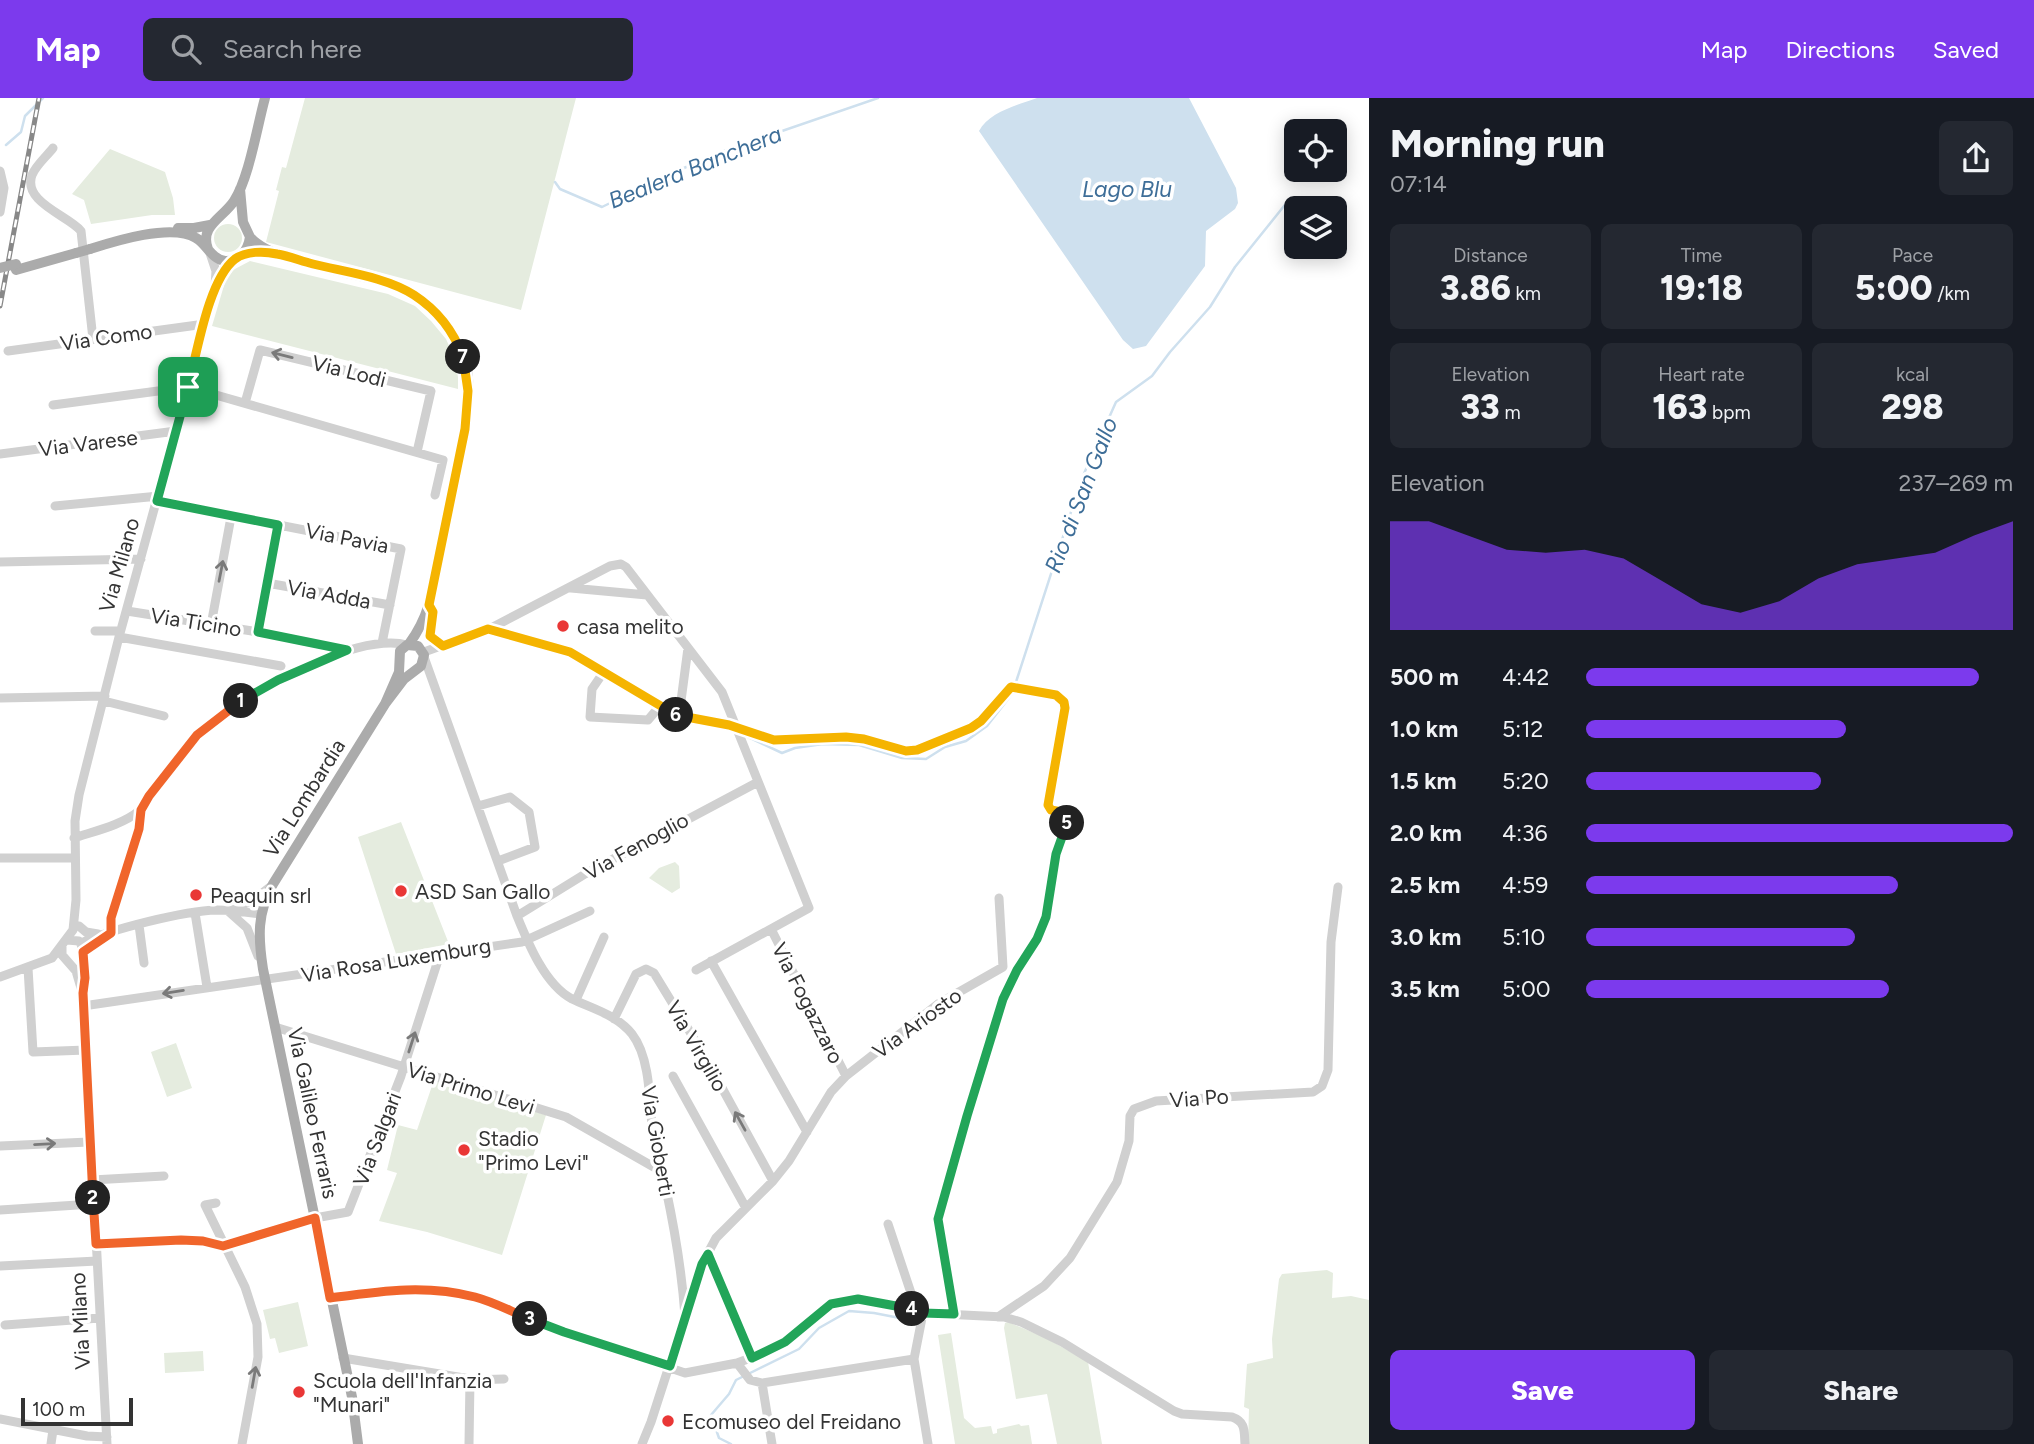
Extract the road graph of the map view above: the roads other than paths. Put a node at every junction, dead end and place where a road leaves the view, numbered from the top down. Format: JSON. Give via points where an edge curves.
{"nodes":[{"id":1,"x":265,"y":98,"type":"edge"},
{"id":2,"x":53,"y":148,"type":"dead end"},
{"id":3,"x":0,"y":171,"type":"edge"},
{"id":4,"x":240,"y":189,"type":"junction"},
{"id":5,"x":0,"y":212,"type":"edge"},
{"id":6,"x":222,"y":217,"type":"junction"},
{"id":7,"x":243,"y":222,"type":"junction"},
{"id":8,"x":210,"y":225,"type":"junction"},
{"id":9,"x":250,"y":237,"type":"junction"},
{"id":10,"x":89,"y":246,"type":"junction"},
{"id":11,"x":209,"y":251,"type":"junction"},
{"id":12,"x":276,"y":254,"type":"junction"},
{"id":13,"x":238,"y":258,"type":"junction"},
{"id":14,"x":16,"y":267,"type":"junction"},
{"id":15,"x":0,"y":268,"type":"edge"},
{"id":16,"x":0,"y":275,"type":"edge"},
{"id":17,"x":215,"y":287,"type":"junction"},
{"id":18,"x":205,"y":324,"type":"junction"},
{"id":19,"x":93,"y":339,"type":"junction"},
{"id":20,"x":8,"y":351,"type":"dead end"},
{"id":21,"x":188,"y":387,"type":"junction"},
{"id":22,"x":245,"y":403,"type":"junction"},
{"id":23,"x":53,"y":405,"type":"dead end"},
{"id":24,"x":176,"y":432,"type":"junction"},
{"id":25,"x":417,"y":452,"type":"junction"},
{"id":26,"x":0,"y":454,"type":"edge"},
{"id":27,"x":435,"y":495,"type":"dead end"},
{"id":28,"x":158,"y":499,"type":"junction"},
{"id":29,"x":55,"y":506,"type":"dead end"},
{"id":30,"x":231,"y":516,"type":"junction"},
{"id":31,"x":278,"y":525,"type":"junction"},
{"id":32,"x":141,"y":559,"type":"junction"},
{"id":33,"x":0,"y":562,"type":"edge"},
{"id":34,"x":267,"y":583,"type":"junction"},
{"id":35,"x":569,"y":588,"type":"junction"},
{"id":36,"x":648,"y":595,"type":"junction"},
{"id":37,"x":390,"y":605,"type":"junction"},
{"id":38,"x":427,"y":610,"type":"junction"},
{"id":39,"x":127,"y":611,"type":"junction"},
{"id":40,"x":211,"y":625,"type":"junction"},
{"id":41,"x":488,"y":629,"type":"junction"},
{"id":42,"x":95,"y":631,"type":"dead end"},
{"id":43,"x":258,"y":632,"type":"junction"},
{"id":44,"x":120,"y":634,"type":"junction"},
{"id":45,"x":382,"y":643,"type":"junction"},
{"id":46,"x":408,"y":645,"type":"junction"},
{"id":47,"x":443,"y":646,"type":"junction"},
{"id":48,"x":688,"y":648,"type":"junction"},
{"id":49,"x":347,"y":650,"type":"junction"},
{"id":50,"x":423,"y":653,"type":"junction"},
{"id":51,"x":400,"y":661,"type":"junction"},
{"id":52,"x":281,"y":666,"type":"dead end"},
{"id":53,"x":414,"y":669,"type":"junction"},
{"id":54,"x":603,"y":673,"type":"junction"},
{"id":55,"x":434,"y":686,"type":"junction"},
{"id":56,"x":0,"y":698,"type":"edge"},
{"id":57,"x":104,"y":699,"type":"junction"},
{"id":58,"x":385,"y":704,"type":"junction"},
{"id":59,"x":659,"y":706,"type":"junction"},
{"id":60,"x":164,"y":716,"type":"dead end"},
{"id":61,"x":680,"y":716,"type":"junction"},
{"id":62,"x":736,"y":728,"type":"junction"},
{"id":63,"x":758,"y":782,"type":"junction"},
{"id":64,"x":478,"y":806,"type":"junction"},
{"id":65,"x":141,"y":810,"type":"junction"},
{"id":66,"x":75,"y":838,"type":"junction"},
{"id":67,"x":0,"y":858,"type":"edge"},
{"id":68,"x":75,"y":858,"type":"junction"},
{"id":69,"x":498,"y":861,"type":"junction"},
{"id":70,"x":274,"y":884,"type":"junction"},
{"id":71,"x":1338,"y":887,"type":"dead end"},
{"id":72,"x":999,"y":898,"type":"dead end"},
{"id":73,"x":76,"y":900,"type":"junction"},
{"id":74,"x":226,"y":910,"type":"junction"},
{"id":75,"x":590,"y":912,"type":"dead end"},
{"id":76,"x":195,"y":913,"type":"junction"},
{"id":77,"x":260,"y":914,"type":"junction"},
{"id":78,"x":517,"y":916,"type":"junction"},
{"id":79,"x":139,"y":925,"type":"junction"},
{"id":80,"x":79,"y":926,"type":"junction"},
{"id":81,"x":771,"y":929,"type":"junction"},
{"id":82,"x":109,"y":934,"type":"junction"},
{"id":83,"x":604,"y":937,"type":"dead end"},
{"id":84,"x":527,"y":940,"type":"junction"},
{"id":85,"x":64,"y":944,"type":"junction"},
{"id":86,"x":81,"y":947,"type":"junction"},
{"id":87,"x":440,"y":954,"type":"junction"},
{"id":88,"x":67,"y":960,"type":"junction"},
{"id":89,"x":711,"y":961,"type":"junction"},
{"id":90,"x":144,"y":963,"type":"dead end"},
{"id":91,"x":30,"y":968,"type":"junction"},
{"id":92,"x":696,"y":970,"type":"dead end"},
{"id":93,"x":264,"y":974,"type":"junction"},
{"id":94,"x":0,"y":977,"type":"edge"},
{"id":95,"x":207,"y":987,"type":"junction"},
{"id":96,"x":83,"y":993,"type":"junction"},
{"id":97,"x":576,"y":1000,"type":"junction"},
{"id":98,"x":83,"y":1006,"type":"junction"},
{"id":99,"x":614,"y":1018,"type":"junction"},
{"id":100,"x":275,"y":1027,"type":"junction"},
{"id":101,"x":86,"y":1050,"type":"junction"},
{"id":102,"x":404,"y":1068,"type":"junction"},
{"id":103,"x":673,"y":1076,"type":"dead end"},
{"id":104,"x":846,"y":1076,"type":"junction"},
{"id":105,"x":807,"y":1132,"type":"junction"},
{"id":106,"x":89,"y":1142,"type":"junction"},
{"id":107,"x":0,"y":1146,"type":"edge"},
{"id":108,"x":659,"y":1170,"type":"junction"},
{"id":109,"x":164,"y":1176,"type":"dead end"},
{"id":110,"x":92,"y":1180,"type":"junction"},
{"id":111,"x":773,"y":1181,"type":"junction"},
{"id":112,"x":216,"y":1203,"type":"dead end"},
{"id":113,"x":93,"y":1204,"type":"junction"},
{"id":114,"x":746,"y":1208,"type":"junction"},
{"id":115,"x":0,"y":1210,"type":"edge"},
{"id":116,"x":315,"y":1218,"type":"junction"},
{"id":117,"x":888,"y":1224,"type":"dead end"},
{"id":118,"x":96,"y":1244,"type":"junction"},
{"id":119,"x":223,"y":1246,"type":"junction"},
{"id":120,"x":708,"y":1254,"type":"junction"},
{"id":121,"x":97,"y":1261,"type":"junction"},
{"id":122,"x":0,"y":1266,"type":"edge"},
{"id":123,"x":330,"y":1298,"type":"junction"},
{"id":124,"x":920,"y":1312,"type":"junction"},
{"id":125,"x":954,"y":1314,"type":"junction"},
{"id":126,"x":685,"y":1316,"type":"junction"},
{"id":127,"x":998,"y":1317,"type":"junction"},
{"id":128,"x":100,"y":1318,"type":"junction"},
{"id":129,"x":5,"y":1325,"type":"dead end"},
{"id":130,"x":343,"y":1358,"type":"junction"},
{"id":131,"x":752,"y":1358,"type":"junction"},
{"id":132,"x":914,"y":1359,"type":"junction"},
{"id":133,"x":737,"y":1363,"type":"junction"},
{"id":134,"x":670,"y":1366,"type":"junction"},
{"id":135,"x":504,"y":1379,"type":"dead end"},
{"id":136,"x":470,"y":1380,"type":"junction"},
{"id":137,"x":762,"y":1383,"type":"junction"},
{"id":138,"x":0,"y":1419,"type":"edge"},
{"id":139,"x":53,"y":1430,"type":"junction"},
{"id":140,"x":107,"y":1441,"type":"edge"},
{"id":141,"x":51,"y":1444,"type":"edge"},
{"id":142,"x":242,"y":1444,"type":"edge"},
{"id":143,"x":358,"y":1444,"type":"edge"},
{"id":144,"x":469,"y":1444,"type":"edge"},
{"id":145,"x":642,"y":1444,"type":"edge"},
{"id":146,"x":772,"y":1444,"type":"edge"},
{"id":147,"x":928,"y":1444,"type":"edge"},
{"id":148,"x":1245,"y":1444,"type":"edge"}],
"edges":[{"from":1,"to":4,"type":"main road"},
{"from":2,"to":19,"type":"street","via":[[30,181],[46,207],[80,231]]},
{"from":3,"to":5,"type":"street","via":[[4,188]]},
{"from":4,"to":6,"type":"main road"},
{"from":4,"to":7,"type":"main road"},
{"from":6,"to":7,"type":"main road"},
{"from":6,"to":8,"type":"main road"},
{"from":7,"to":9,"type":"main road"},
{"from":8,"to":10,"type":"main road","via":[[140,229]]},
{"from":8,"to":11,"type":"main road","name":"Via Milano","via":[[206,233]]},
{"from":9,"to":12,"type":"main road"},
{"from":9,"to":13,"type":"main road","name":"Via Milano"},
{"from":10,"to":11,"type":"main road","via":[[170,233],[192,236]]},
{"from":10,"to":14,"type":"main road"},
{"from":11,"to":13,"type":"main road","via":[[226,261]]},
{"from":11,"to":17,"type":"street","name":"Via Milano","via":[[216,271]]},
{"from":12,"to":13,"type":"main road"},
{"from":12,"to":38,"type":"main road","via":[[398,287],[422,301],[450,331],[466,366],[465,429]]},
{"from":13,"to":17,"type":"street","name":"Via Milano"},
{"from":14,"to":15,"type":"main road","bridge":true},
{"from":14,"to":16,"type":"main road"},
{"from":17,"to":18,"type":"street","name":"Via Milano"},
{"from":18,"to":19,"type":"street","name":"Via Como"},
{"from":18,"to":21,"type":"street","name":"Via Milano"},
{"from":19,"to":20,"type":"street","name":"Via Como"},
{"from":21,"to":22,"type":"street"},
{"from":21,"to":23,"type":"street"},
{"from":21,"to":24,"type":"street","name":"Via Milano"},
{"from":22,"to":25,"type":"street"},
{"from":25,"to":22,"type":"street","name":"Via Lodi","one_way":true,"via":[[431,391],[260,350]]},
{"from":24,"to":26,"type":"street","name":"Via Varese"},
{"from":24,"to":28,"type":"street","name":"Via Milano"},
{"from":25,"to":27,"type":"street","via":[[443,460]]},
{"from":28,"to":29,"type":"street","name":"Via Pavia"},
{"from":28,"to":30,"type":"street","name":"Via Pavia"},
{"from":28,"to":32,"type":"street","name":"Via Milano"},
{"from":30,"to":31,"type":"street","name":"Via Pavia"},
{"from":40,"to":30,"type":"street","one_way":true},
{"from":31,"to":34,"type":"street","name":"Via Adda"},
{"from":31,"to":37,"type":"street","name":"Via Pavia","via":[[401,549]]},
{"from":32,"to":33,"type":"street"},
{"from":32,"to":39,"type":"street","name":"Via Milano"},
{"from":34,"to":37,"type":"street","name":"Via Adda"},
{"from":34,"to":43,"type":"street","name":"Via Adda"},
{"from":35,"to":36,"type":"street"},
{"from":35,"to":36,"type":"street","via":[[621,564]]},
{"from":35,"to":41,"type":"street"},
{"from":36,"to":48,"type":"street"},
{"from":37,"to":45,"type":"street","name":"Via Pavia"},
{"from":38,"to":46,"type":"main road"},
{"from":38,"to":47,"type":"street","via":[[433,612],[430,636]]},
{"from":38,"to":50,"type":"main road","via":[[421,635]]},
{"from":39,"to":40,"type":"street","name":"Via Ticino"},
{"from":39,"to":44,"type":"street","name":"Via Milano"},
{"from":40,"to":43,"type":"street","name":"Via Ticino"},
{"from":41,"to":47,"type":"street"},
{"from":41,"to":54,"type":"street","via":[[570,652]]},
{"from":42,"to":44,"type":"street","name":"Via Milano"},
{"from":43,"to":49,"type":"street","name":"Via Ticino"},
{"from":44,"to":52,"type":"street"},
{"from":44,"to":57,"type":"street","name":"Via Milano"},
{"from":45,"to":46,"type":"street"},
{"from":45,"to":49,"type":"street"},
{"from":45,"to":51,"type":"street"},
{"from":46,"to":50,"type":"main road"},
{"from":46,"to":51,"type":"main road","via":[[400,651]]},
{"from":47,"to":50,"type":"street"},
{"from":48,"to":61,"type":"street"},
{"from":48,"to":62,"type":"street","via":[[722,692]]},
{"from":49,"to":65,"type":"street","via":[[278,680],[211,723]]},
{"from":50,"to":53,"type":"main road","via":[[421,666]]},
{"from":50,"to":55,"type":"street","name":"Via Gioberti"},
{"from":51,"to":53,"type":"main road"},
{"from":51,"to":58,"type":"main road","name":"Via Lombardia"},
{"from":53,"to":55,"type":"street"},
{"from":53,"to":58,"type":"main road","name":"Via Lombardia"},
{"from":54,"to":59,"type":"street"},
{"from":54,"to":59,"type":"street","via":[[592,689],[590,717],[648,720]]},
{"from":55,"to":64,"type":"street","name":"Via Gioberti"},
{"from":56,"to":57,"type":"street"},
{"from":57,"to":60,"type":"street"},
{"from":57,"to":66,"type":"street","name":"Via Milano","via":[[79,795]]},
{"from":58,"to":70,"type":"main road","name":"Via Lombardia"},
{"from":59,"to":61,"type":"street"},
{"from":61,"to":62,"type":"street"},
{"from":62,"to":63,"type":"street"},
{"from":62,"to":125,"type":"street","via":[[774,740],[846,737],[906,751],[971,728],[1011,687],[1056,695],[1064,702],[1048,805],[1069,818],[1056,854],[1046,917],[1003,999],[938,1219]]},
{"from":63,"to":78,"type":"street","name":"Via Fenoglio","via":[[596,867]]},
{"from":63,"to":81,"type":"street","via":[[809,908]]},
{"from":64,"to":69,"type":"street","name":"Via Gioberti"},
{"from":64,"to":69,"type":"street","via":[[510,797],[529,812],[535,847]]},
{"from":65,"to":66,"type":"street"},
{"from":65,"to":82,"type":"street"},
{"from":66,"to":68,"type":"street","name":"Via Milano"},
{"from":67,"to":68,"type":"street"},
{"from":68,"to":73,"type":"street","name":"Via Milano"},
{"from":69,"to":78,"type":"street","name":"Via Gioberti"},
{"from":70,"to":74,"type":"street","via":[[252,901]]},
{"from":70,"to":77,"type":"main road","name":"Via Lombardia"},
{"from":71,"to":127,"type":"street","name":"Via Po","via":[[1331,942],[1328,1070],[1322,1086],[1313,1092],[1157,1101],[1134,1109],[1116,1182],[1070,1258],[1045,1286]]},
{"from":72,"to":104,"type":"street","name":"Via Ariosto","via":[[1003,967],[937,1004]]},
{"from":73,"to":80,"type":"street","name":"Via Milano"},
{"from":73,"to":85,"type":"street","name":"Via Milano","via":[[74,928]]},
{"from":74,"to":76,"type":"street"},
{"from":74,"to":77,"type":"street"},
{"from":74,"to":93,"type":"street","via":[[247,929]]},
{"from":75,"to":84,"type":"street"},
{"from":76,"to":79,"type":"street"},
{"from":76,"to":95,"type":"street"},
{"from":77,"to":93,"type":"main road","name":"Via Galileo Ferraris"},
{"from":78,"to":84,"type":"street","name":"Via Gioberti"},
{"from":79,"to":82,"type":"street"},
{"from":79,"to":90,"type":"street"},
{"from":80,"to":82,"type":"street","via":[[86,932]]},
{"from":80,"to":86,"type":"street","name":"Via Milano"},
{"from":81,"to":89,"type":"street"},
{"from":81,"to":104,"type":"street","name":"Via Fogazzaro"},
{"from":82,"to":86,"type":"street"},
{"from":83,"to":97,"type":"street"},
{"from":84,"to":87,"type":"street","name":"Via Rosa Luxemburg"},
{"from":84,"to":97,"type":"street","name":"Via Gioberti","via":[[558,988]]},
{"from":85,"to":86,"type":"street"},
{"from":85,"to":88,"type":"street","name":"Via Milano","via":[[62,954]]},
{"from":85,"to":91,"type":"street","via":[[52,958]]},
{"from":86,"to":88,"type":"street","via":[[76,961]]},
{"from":86,"to":96,"type":"street","name":"Via Milano"},
{"from":87,"to":93,"type":"street","name":"Via Rosa Luxemburg"},
{"from":102,"to":87,"type":"street","name":"Via Salgari","one_way":true},
{"from":88,"to":91,"type":"street"},
{"from":88,"to":96,"type":"street","name":"Via Milano"},
{"from":89,"to":92,"type":"street"},
{"from":89,"to":105,"type":"street"},
{"from":91,"to":94,"type":"street"},
{"from":91,"to":101,"type":"street","via":[[33,1052]]},
{"from":93,"to":95,"type":"street","name":"Via Rosa Luxemburg"},
{"from":93,"to":100,"type":"main road","name":"Via Galileo Ferraris"},
{"from":95,"to":98,"type":"street","name":"Via Rosa Luxemburg","one_way":true},
{"from":96,"to":98,"type":"street","name":"Via Milano"},
{"from":97,"to":99,"type":"street","name":"Via Gioberti"},
{"from":98,"to":101,"type":"street","name":"Via Milano"},
{"from":99,"to":108,"type":"street","name":"Via Gioberti","via":[[634,1036],[643,1057]]},
{"from":111,"to":99,"type":"street","name":"Via Virgilio","one_way":true,"via":[[654,973],[646,969],[636,974]]},
{"from":100,"to":102,"type":"street","name":"Via Primo Levi"},
{"from":100,"to":116,"type":"main road","name":"Via Galileo Ferraris"},
{"from":101,"to":106,"type":"street","name":"Via Milano"},
{"from":102,"to":108,"type":"street","name":"Via Primo Levi","via":[[566,1117]]},
{"from":102,"to":116,"type":"street","name":"Via Salgari","via":[[348,1212]]},
{"from":103,"to":114,"type":"street"},
{"from":104,"to":105,"type":"street"},
{"from":105,"to":111,"type":"street"},
{"from":107,"to":106,"type":"street","one_way":true},
{"from":106,"to":110,"type":"street","name":"Via Milano"},
{"from":108,"to":126,"type":"street","name":"Via Gioberti","via":[[677,1248]]},
{"from":109,"to":110,"type":"street"},
{"from":110,"to":113,"type":"street","name":"Via Milano"},
{"from":111,"to":114,"type":"street"},
{"from":112,"to":119,"type":"street","via":[[205,1205]]},
{"from":113,"to":115,"type":"street"},
{"from":113,"to":118,"type":"street","name":"Via Milano"},
{"from":114,"to":120,"type":"street","via":[[716,1238]]},
{"from":116,"to":119,"type":"street"},
{"from":116,"to":123,"type":"main road","name":"Via Galileo Ferraris"},
{"from":117,"to":124,"type":"street"},
{"from":118,"to":119,"type":"street","via":[[181,1240]]},
{"from":118,"to":121,"type":"street","name":"Via Milano"},
{"from":142,"to":119,"type":"street","one_way":true,"via":[[259,1340],[253,1307]]},
{"from":120,"to":126,"type":"street"},
{"from":120,"to":131,"type":"street"},
{"from":121,"to":122,"type":"street"},
{"from":121,"to":128,"type":"street","name":"Via Milano"},
{"from":123,"to":130,"type":"main road","name":"Via Galileo Ferraris"},
{"from":123,"to":134,"type":"street","via":[[405,1288],[454,1293]]},
{"from":124,"to":125,"type":"street"},
{"from":124,"to":131,"type":"street","via":[[858,1299],[831,1304],[785,1342]]},
{"from":124,"to":132,"type":"street"},
{"from":125,"to":127,"type":"street"},
{"from":126,"to":134,"type":"street"},
{"from":127,"to":148,"type":"street","via":[[1021,1322],[1062,1342],[1174,1411],[1240,1420]]},
{"from":128,"to":129,"type":"street"},
{"from":128,"to":140,"type":"street","name":"Via Milano"},
{"from":130,"to":136,"type":"street"},
{"from":130,"to":143,"type":"main road","name":"Via Galileo Ferraris"},
{"from":131,"to":133,"type":"street"},
{"from":132,"to":137,"type":"street"},
{"from":132,"to":147,"type":"street"},
{"from":133,"to":134,"type":"street","via":[[685,1373]]},
{"from":133,"to":137,"type":"street","via":[[746,1375]]},
{"from":134,"to":145,"type":"street"},
{"from":135,"to":136,"type":"street"},
{"from":136,"to":144,"type":"street"},
{"from":137,"to":146,"type":"street"},
{"from":138,"to":139,"type":"street"},
{"from":139,"to":140,"type":"street"},
{"from":139,"to":141,"type":"street"}]}
